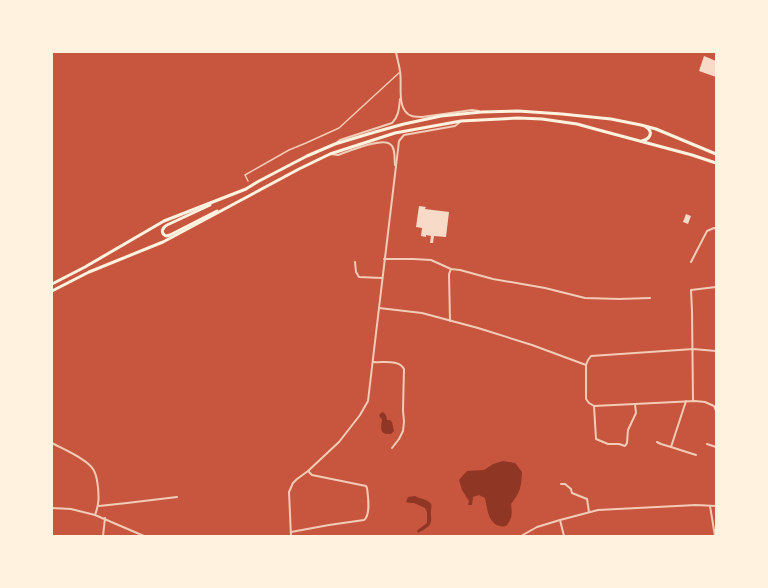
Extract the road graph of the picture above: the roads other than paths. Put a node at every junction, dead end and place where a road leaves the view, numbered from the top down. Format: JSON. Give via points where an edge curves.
{"nodes":[{"id":1,"x":396,"y":52,"type":"edge"},
{"id":2,"x":400,"y":72,"type":"junction"},
{"id":3,"x":401,"y":94,"type":"junction"},
{"id":4,"x":482,"y":112,"type":"junction"},
{"id":5,"x":462,"y":121,"type":"junction"},
{"id":6,"x":641,"y":125,"type":"junction"},
{"id":7,"x":637,"y":140,"type":"junction"},
{"id":8,"x":335,"y":144,"type":"junction"},
{"id":9,"x":330,"y":154,"type":"junction"},
{"id":10,"x":716,"y":154,"type":"edge"},
{"id":11,"x":716,"y":163,"type":"edge"},
{"id":12,"x":395,"y":168,"type":"junction"},
{"id":13,"x":248,"y":181,"type":"dead end"},
{"id":14,"x":217,"y":201,"type":"junction"},
{"id":15,"x":223,"y":209,"type":"junction"},
{"id":16,"x":716,"y":229,"type":"edge"},
{"id":17,"x":384,"y":259,"type":"junction"},
{"id":18,"x":355,"y":262,"type":"dead end"},
{"id":19,"x":691,"y":262,"type":"dead end"},
{"id":20,"x":451,"y":269,"type":"junction"},
{"id":21,"x":382,"y":278,"type":"junction"},
{"id":22,"x":52,"y":284,"type":"edge"},
{"id":23,"x":716,"y":287,"type":"edge"},
{"id":24,"x":52,"y":291,"type":"edge"},
{"id":25,"x":650,"y":298,"type":"dead end"},
{"id":26,"x":379,"y":308,"type":"junction"},
{"id":27,"x":450,"y":321,"type":"junction"},
{"id":28,"x":693,"y":349,"type":"junction"},
{"id":29,"x":716,"y":351,"type":"edge"},
{"id":30,"x":373,"y":362,"type":"junction"},
{"id":31,"x":586,"y":364,"type":"junction"},
{"id":32,"x":686,"y":401,"type":"junction"},
{"id":33,"x":693,"y":401,"type":"junction"},
{"id":34,"x":635,"y":404,"type":"junction"},
{"id":35,"x":594,"y":406,"type":"junction"},
{"id":36,"x":716,"y":411,"type":"edge"},
{"id":37,"x":52,"y":442,"type":"edge"},
{"id":38,"x":657,"y":442,"type":"dead end"},
{"id":39,"x":707,"y":444,"type":"dead end"},
{"id":40,"x":671,"y":447,"type":"junction"},
{"id":41,"x":716,"y":447,"type":"edge"},
{"id":42,"x":392,"y":448,"type":"dead end"},
{"id":43,"x":696,"y":456,"type":"dead end"},
{"id":44,"x":308,"y":470,"type":"junction"},
{"id":45,"x":561,"y":484,"type":"dead end"},
{"id":46,"x":177,"y":497,"type":"dead end"},
{"id":47,"x":99,"y":506,"type":"junction"},
{"id":48,"x":710,"y":506,"type":"junction"},
{"id":49,"x":716,"y":506,"type":"edge"},
{"id":50,"x":52,"y":508,"type":"edge"},
{"id":51,"x":589,"y":512,"type":"junction"},
{"id":52,"x":95,"y":515,"type":"junction"},
{"id":53,"x":105,"y":518,"type":"junction"},
{"id":54,"x":560,"y":520,"type":"junction"},
{"id":55,"x":291,"y":532,"type":"junction"},
{"id":56,"x":102,"y":536,"type":"edge"},
{"id":57,"x":144,"y":536,"type":"edge"},
{"id":58,"x":291,"y":536,"type":"edge"},
{"id":59,"x":521,"y":536,"type":"edge"},
{"id":60,"x":564,"y":536,"type":"edge"},
{"id":61,"x":715,"y":536,"type":"edge"}],
"edges":[{"from":1,"to":2,"type":"street"},
{"from":2,"to":3,"type":"street"},
{"from":2,"to":13,"type":"street","via":[[339,128],[289,150],[245,175]]},
{"from":3,"to":4,"type":"street","via":[[404,110],[414,116],[472,110]]},
{"from":3,"to":8,"type":"street","via":[[396,119]]},
{"from":4,"to":6,"type":"main road","via":[[562,114]]},
{"from":4,"to":8,"type":"main road","via":[[434,118]]},
{"from":5,"to":7,"type":"main road","via":[[518,118],[548,120],[577,124]]},
{"from":5,"to":9,"type":"main road","via":[[395,133]]},
{"from":5,"to":12,"type":"street","via":[[455,126],[404,135],[399,141]]},
{"from":6,"to":7,"type":"main road","via":[[651,132],[648,139]]},
{"from":6,"to":10,"type":"main road"},
{"from":7,"to":11,"type":"main road"},
{"from":8,"to":14,"type":"main road"},
{"from":9,"to":12,"type":"street","via":[[338,155],[377,142],[386,142],[393,147]]},
{"from":9,"to":15,"type":"main road"},
{"from":12,"to":17,"type":"street"},
{"from":14,"to":15,"type":"main road","via":[[167,225],[162,230],[163,233],[166,236],[170,235]]},
{"from":14,"to":22,"type":"main road","via":[[164,221]]},
{"from":15,"to":24,"type":"main road","via":[[162,242],[89,272]]},
{"from":16,"to":19,"type":"street","via":[[707,231]]},
{"from":17,"to":20,"type":"street","via":[[431,260]]},
{"from":17,"to":21,"type":"street"},
{"from":18,"to":21,"type":"street","via":[[359,277]]},
{"from":20,"to":25,"type":"street","via":[[585,298]]},
{"from":20,"to":27,"type":"street"},
{"from":21,"to":26,"type":"street"},
{"from":23,"to":28,"type":"street","via":[[691,290]]},
{"from":26,"to":27,"type":"street"},
{"from":26,"to":30,"type":"street"},
{"from":27,"to":31,"type":"street"},
{"from":28,"to":29,"type":"street"},
{"from":28,"to":31,"type":"street","via":[[592,356]]},
{"from":28,"to":33,"type":"street"},
{"from":30,"to":42,"type":"street","via":[[394,362],[404,370],[403,431]]},
{"from":30,"to":44,"type":"street","via":[[368,401],[363,410],[338,442]]},
{"from":31,"to":35,"type":"street","via":[[586,399]]},
{"from":32,"to":33,"type":"street"},
{"from":32,"to":34,"type":"street"},
{"from":32,"to":40,"type":"street"},
{"from":33,"to":36,"type":"street","via":[[705,402],[714,406]]},
{"from":34,"to":35,"type":"street"},
{"from":34,"to":35,"type":"street","via":[[636,414],[624,446],[596,439]]},
{"from":37,"to":47,"type":"street","via":[[91,466],[97,479]]},
{"from":38,"to":40,"type":"street"},
{"from":39,"to":41,"type":"street"},
{"from":40,"to":43,"type":"street"},
{"from":44,"to":55,"type":"street","via":[[293,483],[289,492]]},
{"from":44,"to":55,"type":"street","via":[[312,476],[366,486],[368,517],[364,520]]},
{"from":45,"to":51,"type":"street","via":[[587,499]]},
{"from":46,"to":47,"type":"street"},
{"from":47,"to":52,"type":"street"},
{"from":48,"to":49,"type":"street"},
{"from":48,"to":51,"type":"street"},
{"from":48,"to":61,"type":"street"},
{"from":50,"to":52,"type":"street","via":[[71,509]]},
{"from":51,"to":54,"type":"street"},
{"from":52,"to":53,"type":"street"},
{"from":53,"to":56,"type":"street"},
{"from":53,"to":57,"type":"street"},
{"from":54,"to":59,"type":"street","via":[[537,527]]},
{"from":54,"to":60,"type":"street"},
{"from":55,"to":58,"type":"street"}]}
